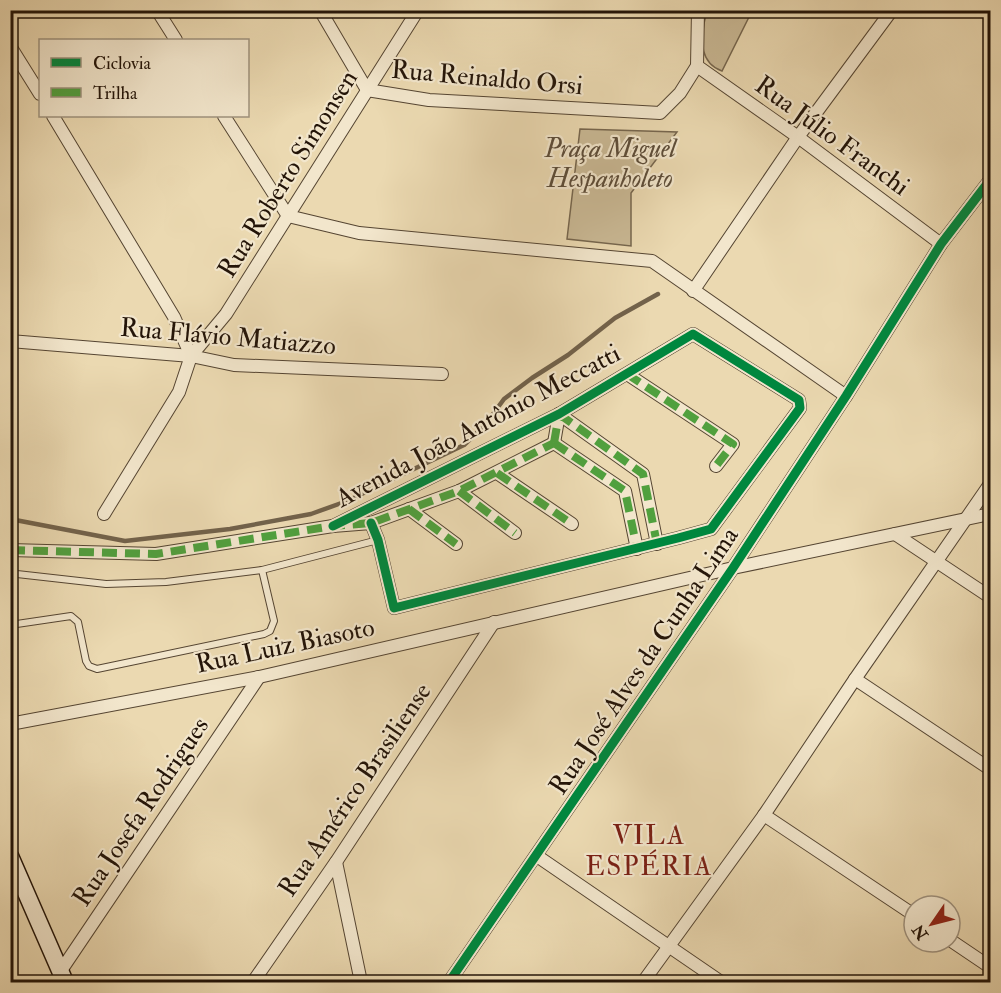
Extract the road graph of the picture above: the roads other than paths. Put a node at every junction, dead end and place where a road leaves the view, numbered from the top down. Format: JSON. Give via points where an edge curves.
{"nodes":[{"id":1,"x":158,"y":10,"type":"edge"},
{"id":2,"x":320,"y":10,"type":"edge"},
{"id":3,"x":418,"y":10,"type":"edge"},
{"id":4,"x":698,"y":10,"type":"edge"},
{"id":5,"x":892,"y":10,"type":"edge"},
{"id":6,"x":175,"y":39,"type":"edge"},
{"id":7,"x":10,"y":46,"type":"edge"},
{"id":8,"x":697,"y":66,"type":"junction"},
{"id":9,"x":367,"y":90,"type":"junction"},
{"id":10,"x":39,"y":92,"type":"edge"},
{"id":11,"x":54,"y":117,"type":"edge"},
{"id":12,"x":225,"y":117,"type":"edge"},
{"id":13,"x":798,"y":137,"type":"junction"},
{"id":14,"x":990,"y":180,"type":"edge"},
{"id":15,"x":288,"y":216,"type":"junction"},
{"id":16,"x":941,"y":244,"type":"junction"},
{"id":17,"x":693,"y":291,"type":"junction"},
{"id":18,"x":10,"y":341,"type":"edge"},
{"id":19,"x":190,"y":356,"type":"junction"},
{"id":20,"x":442,"y":374,"type":"dead end"},
{"id":21,"x":627,"y":374,"type":"junction"},
{"id":22,"x":846,"y":396,"type":"junction"},
{"id":23,"x":559,"y":414,"type":"junction"},
{"id":24,"x":554,"y":443,"type":"junction"},
{"id":25,"x":716,"y":466,"type":"dead end"},
{"id":26,"x":497,"y":473,"type":"junction"},
{"id":27,"x":990,"y":484,"type":"edge"},
{"id":28,"x":459,"y":491,"type":"junction"},
{"id":29,"x":409,"y":509,"type":"junction"},
{"id":30,"x":104,"y":514,"type":"dead end"},
{"id":31,"x":990,"y":514,"type":"edge"},
{"id":32,"x":965,"y":519,"type":"junction"},
{"id":33,"x":370,"y":523,"type":"junction"},
{"id":34,"x":572,"y":524,"type":"dead end"},
{"id":35,"x":333,"y":526,"type":"junction"},
{"id":36,"x":515,"y":533,"type":"dead end"},
{"id":37,"x":896,"y":534,"type":"junction"},
{"id":38,"x":378,"y":540,"type":"junction"},
{"id":39,"x":456,"y":544,"type":"dead end"},
{"id":40,"x":657,"y":544,"type":"junction"},
{"id":41,"x":637,"y":549,"type":"junction"},
{"id":42,"x":10,"y":550,"type":"edge"},
{"id":43,"x":937,"y":560,"type":"junction"},
{"id":44,"x":733,"y":568,"type":"junction"},
{"id":45,"x":10,"y":569,"type":"edge"},
{"id":46,"x":262,"y":570,"type":"junction"},
{"id":47,"x":990,"y":597,"type":"edge"},
{"id":48,"x":494,"y":622,"type":"junction"},
{"id":49,"x":10,"y":625,"type":"edge"},
{"id":50,"x":259,"y":677,"type":"junction"},
{"id":51,"x":855,"y":679,"type":"junction"},
{"id":52,"x":10,"y":724,"type":"edge"},
{"id":53,"x":990,"y":769,"type":"edge"},
{"id":54,"x":765,"y":815,"type":"junction"},
{"id":55,"x":10,"y":856,"type":"edge"},
{"id":56,"x":537,"y":856,"type":"junction"},
{"id":57,"x":336,"y":862,"type":"junction"},
{"id":58,"x":902,"y":907,"type":"edge"},
{"id":59,"x":668,"y":947,"type":"junction"},
{"id":60,"x":962,"y":948,"type":"edge"},
{"id":61,"x":990,"y":967,"type":"edge"},
{"id":62,"x":63,"y":977,"type":"edge"},
{"id":63,"x":253,"y":982,"type":"edge"},
{"id":64,"x":361,"y":982,"type":"edge"},
{"id":65,"x":449,"y":982,"type":"edge"},
{"id":66,"x":643,"y":982,"type":"edge"},
{"id":67,"x":721,"y":982,"type":"edge"}],
"edges":[{"from":1,"to":6,"type":"street"},
{"from":2,"to":9,"type":"street","name":"Rua Reinaldo Orsi"},
{"from":3,"to":9,"type":"street","name":"Rua Roberto Simonsen"},
{"from":4,"to":8,"type":"street"},
{"from":5,"to":13,"type":"street"},
{"from":7,"to":10,"type":"street"},
{"from":8,"to":9,"type":"street","name":"Rua Reinaldo Orsi","via":[[680,93],[660,113],[429,100]]},
{"from":8,"to":13,"type":"street","name":"Rua Júlio Franchi"},
{"from":9,"to":15,"type":"street","name":"Rua Roberto Simonsen"},
{"from":11,"to":19,"type":"street","via":[[174,317]]},
{"from":12,"to":15,"type":"street"},
{"from":13,"to":16,"type":"street","name":"Rua Júlio Franchi"},
{"from":13,"to":17,"type":"street"},
{"from":14,"to":16,"type":"street","name":"Rua José Alves da Cunha Lima"},
{"from":15,"to":17,"type":"street","via":[[359,232],[652,261]]},
{"from":15,"to":19,"type":"street","name":"Rua Roberto Simonsen","via":[[226,314]]},
{"from":16,"to":22,"type":"street","name":"Rua José Alves da Cunha Lima"},
{"from":17,"to":22,"type":"street"},
{"from":18,"to":19,"type":"street","name":"Rua Flávio Matiazzo"},
{"from":19,"to":20,"type":"street","name":"Rua Flávio Matiazzo","via":[[234,365]]},
{"from":19,"to":30,"type":"street","via":[[179,392]]},
{"from":21,"to":23,"type":"street","name":"Avenida João Antônio Meccatti"},
{"from":21,"to":25,"type":"street","via":[[733,444]]},
{"from":21,"to":40,"type":"street","name":"Avenida João Antônio Meccatti","via":[[693,334],[799,400],[800,408],[711,529]]},
{"from":22,"to":44,"type":"street","name":"Rua José Alves da Cunha Lima"},
{"from":23,"to":24,"type":"street","name":"Avenida João Antônio Meccatti"},
{"from":23,"to":35,"type":"street","name":"Avenida João Antônio Meccatti"},
{"from":23,"to":40,"type":"street","via":[[643,474]]},
{"from":24,"to":26,"type":"street","name":"Avenida João Antônio Meccatti"},
{"from":24,"to":41,"type":"street","via":[[625,491]]},
{"from":26,"to":28,"type":"street","name":"Avenida João Antônio Meccatti"},
{"from":26,"to":34,"type":"street"},
{"from":27,"to":32,"type":"street"},
{"from":28,"to":29,"type":"street","name":"Avenida João Antônio Meccatti"},
{"from":28,"to":36,"type":"street"},
{"from":29,"to":33,"type":"street","name":"Avenida João Antônio Meccatti"},
{"from":29,"to":39,"type":"street"},
{"from":31,"to":32,"type":"street","name":"Rua Luiz Biasoto"},
{"from":32,"to":37,"type":"street","name":"Rua Luiz Biasoto"},
{"from":32,"to":43,"type":"street"},
{"from":33,"to":35,"type":"street","name":"Avenida João Antônio Meccatti"},
{"from":33,"to":38,"type":"street","name":"Avenida João Antônio Meccatti"},
{"from":35,"to":42,"type":"street","via":[[156,554]]},
{"from":37,"to":43,"type":"street"},
{"from":37,"to":44,"type":"street","name":"Rua Luiz Biasoto"},
{"from":38,"to":41,"type":"street","name":"Avenida João Antônio Meccatti","via":[[394,608]]},
{"from":38,"to":46,"type":"lane"},
{"from":40,"to":41,"type":"street","name":"Avenida João Antônio Meccatti"},
{"from":43,"to":47,"type":"street"},
{"from":43,"to":51,"type":"street"},
{"from":44,"to":48,"type":"street","name":"Rua Luiz Biasoto"},
{"from":44,"to":56,"type":"street","name":"Rua José Alves da Cunha Lima"},
{"from":45,"to":46,"type":"lane","via":[[17,574],[106,584],[166,582]]},
{"from":46,"to":49,"type":"lane","via":[[274,621],[264,634],[97,669],[86,661],[78,622],[71,616]]},
{"from":48,"to":50,"type":"street","name":"Rua Luiz Biasoto"},
{"from":48,"to":57,"type":"street","name":"Rua Américo Brasiliense"},
{"from":50,"to":52,"type":"street","name":"Rua Luiz Biasoto"},
{"from":50,"to":62,"type":"street","name":"Rua Josefa Rodrigues"},
{"from":51,"to":53,"type":"street"},
{"from":51,"to":54,"type":"street"},
{"from":54,"to":58,"type":"street"},
{"from":54,"to":59,"type":"street"},
{"from":55,"to":62,"type":"main road"},
{"from":56,"to":59,"type":"street"},
{"from":56,"to":65,"type":"street","name":"Rua José Alves da Cunha Lima"},
{"from":57,"to":63,"type":"street","name":"Rua Américo Brasiliense"},
{"from":57,"to":64,"type":"street"},
{"from":59,"to":66,"type":"street"},
{"from":59,"to":67,"type":"street"},
{"from":60,"to":61,"type":"street"}]}
